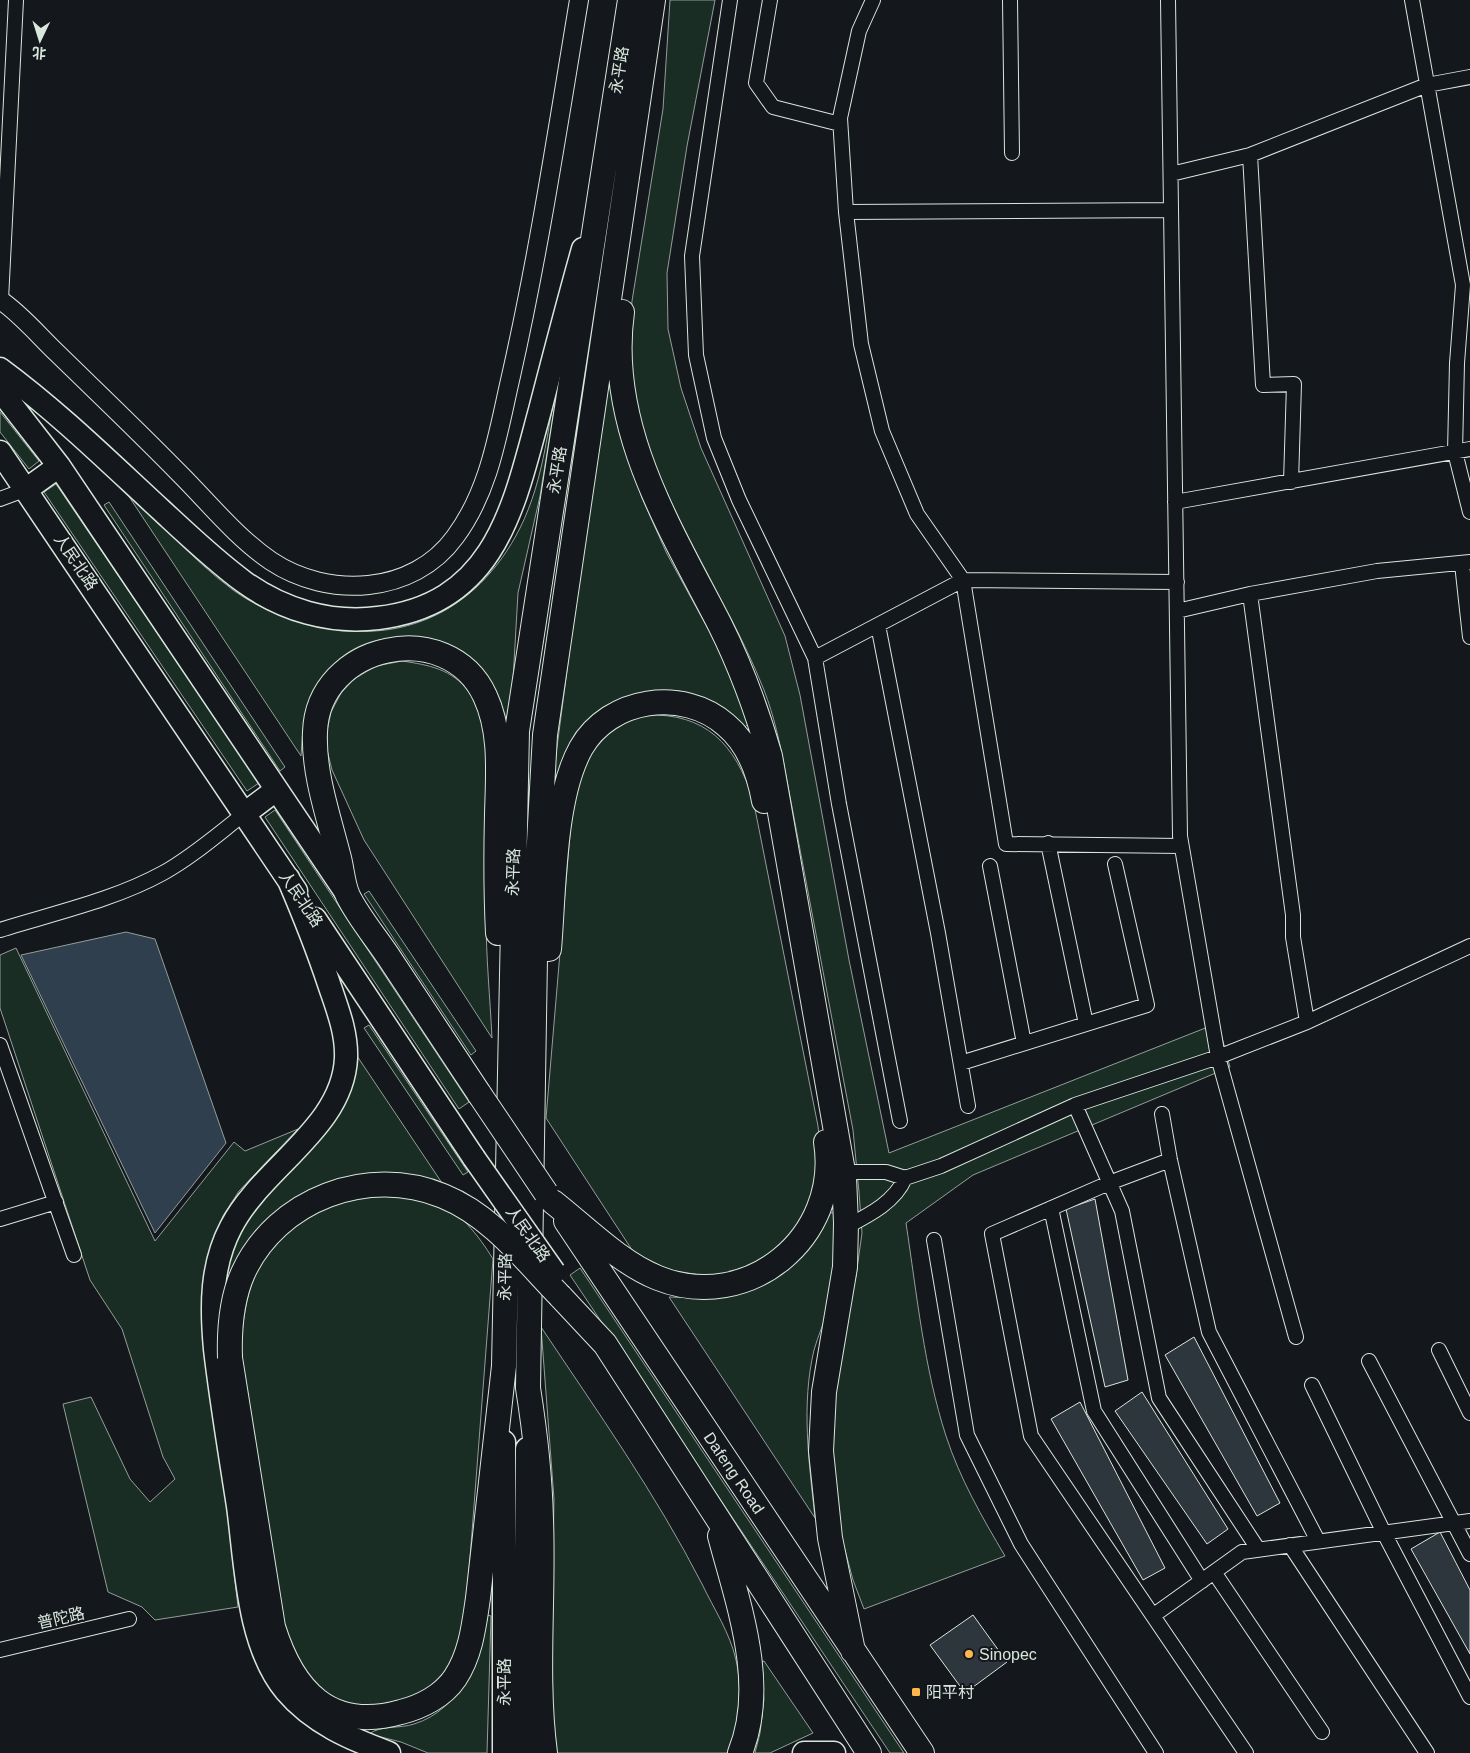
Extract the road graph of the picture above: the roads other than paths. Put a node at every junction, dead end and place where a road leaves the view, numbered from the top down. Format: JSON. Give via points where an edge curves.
{"nodes":[{"id":1,"x":16,"y":0,"type":"edge"},
{"id":2,"x":579,"y":0,"type":"edge"},
{"id":3,"x":630,"y":0,"type":"edge"},
{"id":4,"x":653,"y":0,"type":"edge"},
{"id":5,"x":730,"y":0,"type":"edge"},
{"id":6,"x":770,"y":0,"type":"edge"},
{"id":7,"x":873,"y":0,"type":"edge"},
{"id":8,"x":1010,"y":0,"type":"edge"},
{"id":9,"x":1168,"y":0,"type":"edge"},
{"id":10,"x":1412,"y":0,"type":"edge"},
{"id":11,"x":643,"y":66,"type":"junction"},
{"id":12,"x":1470,"y":77,"type":"edge"},
{"id":13,"x":1427,"y":85,"type":"junction"},
{"id":14,"x":840,"y":124,"type":"junction"},
{"id":15,"x":1012,"y":153,"type":"dead end"},
{"id":16,"x":1250,"y":155,"type":"junction"},
{"id":17,"x":603,"y":173,"type":"junction"},
{"id":18,"x":1171,"y":174,"type":"junction"},
{"id":19,"x":1171,"y":210,"type":"junction"},
{"id":20,"x":846,"y":212,"type":"junction"},
{"id":21,"x":0,"y":300,"type":"edge"},
{"id":22,"x":0,"y":369,"type":"edge"},
{"id":23,"x":0,"y":390,"type":"edge"},
{"id":24,"x":1470,"y":449,"type":"edge"},
{"id":25,"x":0,"y":452,"type":"edge"},
{"id":26,"x":1455,"y":452,"type":"junction"},
{"id":27,"x":59,"y":466,"type":"junction"},
{"id":28,"x":1291,"y":482,"type":"junction"},
{"id":29,"x":27,"y":489,"type":"junction"},
{"id":30,"x":0,"y":499,"type":"edge"},
{"id":31,"x":1175,"y":502,"type":"junction"},
{"id":32,"x":1470,"y":512,"type":"edge"},
{"id":33,"x":1466,"y":563,"type":"edge"},
{"id":34,"x":963,"y":580,"type":"junction"},
{"id":35,"x":1176,"y":582,"type":"junction"},
{"id":36,"x":1250,"y":594,"type":"junction"},
{"id":37,"x":1177,"y":611,"type":"junction"},
{"id":38,"x":878,"y":625,"type":"junction"},
{"id":39,"x":1470,"y":637,"type":"edge"},
{"id":40,"x":815,"y":658,"type":"junction"},
{"id":41,"x":276,"y":790,"type":"junction"},
{"id":42,"x":244,"y":814,"type":"junction"},
{"id":43,"x":1048,"y":843,"type":"junction"},
{"id":44,"x":1182,"y":846,"type":"junction"},
{"id":45,"x":1115,"y":864,"type":"dead end"},
{"id":46,"x":990,"y":866,"type":"dead end"},
{"id":47,"x":288,"y":878,"type":"junction"},
{"id":48,"x":348,"y":895,"type":"junction"},
{"id":49,"x":0,"y":930,"type":"edge"},
{"id":50,"x":1470,"y":946,"type":"edge"},
{"id":51,"x":510,"y":1012,"type":"junction"},
{"id":52,"x":1307,"y":1022,"type":"junction"},
{"id":53,"x":1086,"y":1024,"type":"junction"},
{"id":54,"x":533,"y":1034,"type":"junction"},
{"id":55,"x":1024,"y":1043,"type":"junction"},
{"id":56,"x":0,"y":1045,"type":"edge"},
{"id":57,"x":1218,"y":1057,"type":"junction"},
{"id":58,"x":961,"y":1063,"type":"junction"},
{"id":59,"x":1075,"y":1105,"type":"junction"},
{"id":60,"x":968,"y":1106,"type":"dead end"},
{"id":61,"x":1162,"y":1114,"type":"dead end"},
{"id":62,"x":900,"y":1121,"type":"dead end"},
{"id":63,"x":1170,"y":1160,"type":"junction"},
{"id":64,"x":843,"y":1172,"type":"junction"},
{"id":65,"x":905,"y":1178,"type":"junction"},
{"id":66,"x":1109,"y":1183,"type":"junction"},
{"id":67,"x":550,"y":1197,"type":"junction"},
{"id":68,"x":56,"y":1202,"type":"junction"},
{"id":69,"x":1051,"y":1208,"type":"junction"},
{"id":70,"x":0,"y":1219,"type":"edge"},
{"id":71,"x":846,"y":1227,"type":"junction"},
{"id":72,"x":934,"y":1240,"type":"dead end"},
{"id":73,"x":74,"y":1255,"type":"dead end"},
{"id":74,"x":1296,"y":1337,"type":"dead end"},
{"id":75,"x":605,"y":1344,"type":"junction"},
{"id":76,"x":1439,"y":1350,"type":"dead end"},
{"id":77,"x":1369,"y":1361,"type":"dead end"},
{"id":78,"x":504,"y":1366,"type":"junction"},
{"id":79,"x":1312,"y":1384,"type":"dead end"},
{"id":80,"x":528,"y":1388,"type":"junction"},
{"id":81,"x":1470,"y":1413,"type":"edge"},
{"id":82,"x":715,"y":1517,"type":"junction"},
{"id":83,"x":1470,"y":1521,"type":"edge"},
{"id":84,"x":1454,"y":1522,"type":"junction"},
{"id":85,"x":1384,"y":1533,"type":"junction"},
{"id":86,"x":1318,"y":1541,"type":"junction"},
{"id":87,"x":1290,"y":1545,"type":"junction"},
{"id":88,"x":1258,"y":1549,"type":"junction"},
{"id":89,"x":1470,"y":1554,"type":"edge"},
{"id":90,"x":1214,"y":1572,"type":"junction"},
{"id":91,"x":1202,"y":1581,"type":"junction"},
{"id":92,"x":1154,"y":1615,"type":"junction"},
{"id":93,"x":130,"y":1619,"type":"dead end"},
{"id":94,"x":0,"y":1650,"type":"edge"},
{"id":95,"x":852,"y":1651,"type":"junction"},
{"id":96,"x":1470,"y":1697,"type":"edge"},
{"id":97,"x":1322,"y":1732,"type":"dead end"},
{"id":98,"x":389,"y":1753,"type":"edge"},
{"id":99,"x":504,"y":1753,"type":"edge"},
{"id":100,"x":524,"y":1753,"type":"edge"},
{"id":101,"x":545,"y":1753,"type":"edge"},
{"id":102,"x":740,"y":1753,"type":"edge"},
{"id":103,"x":804,"y":1753,"type":"edge"},
{"id":104,"x":834,"y":1753,"type":"edge"},
{"id":105,"x":869,"y":1753,"type":"edge"},
{"id":106,"x":922,"y":1753,"type":"edge"},
{"id":107,"x":1156,"y":1753,"type":"edge"},
{"id":108,"x":1246,"y":1753,"type":"edge"},
{"id":109,"x":1427,"y":1753,"type":"edge"}],
"edges":[{"from":1,"to":21,"type":"street"},
{"from":2,"to":21,"type":"street","via":[[536,259],[490,466],[476,503],[456,536],[436,559],[418,571],[385,583],[340,586],[305,578],[274,563],[247,541]]},
{"from":3,"to":17,"type":"highway","name":"永平路"},
{"from":4,"to":11,"type":"highway","name":"永平路"},
{"from":5,"to":40,"type":"street","via":[[692,256],[696,356],[721,456]]},
{"from":6,"to":14,"type":"street","via":[[756,83],[773,107]]},
{"from":7,"to":14,"type":"street","via":[[859,31]]},
{"from":8,"to":15,"type":"street"},
{"from":9,"to":18,"type":"street"},
{"from":10,"to":13,"type":"street"},
{"from":11,"to":54,"type":"highway","name":"永平路","via":[[545,735],[536,896]]},
{"from":11,"to":64,"type":"highway","via":[[651,98],[620,323],[624,402],[647,478],[734,655],[766,742],[777,788]]},
{"from":12,"to":13,"type":"street"},
{"from":13,"to":16,"type":"street"},
{"from":13,"to":26,"type":"street","via":[[1462,285]]},
{"from":14,"to":20,"type":"street"},
{"from":16,"to":18,"type":"street"},
{"from":16,"to":28,"type":"street","via":[[1264,385],[1294,384]]},
{"from":17,"to":22,"type":"main road","via":[[507,521],[490,553],[467,581],[447,596],[412,611],[369,619],[335,618],[303,612],[264,595],[236,576],[110,462]]},
{"from":17,"to":51,"type":"highway","name":"永平路","via":[[517,731]]},
{"from":18,"to":19,"type":"street"},
{"from":19,"to":20,"type":"street"},
{"from":19,"to":31,"type":"street"},
{"from":20,"to":34,"type":"street","via":[[861,344],[882,431],[918,514]]},
{"from":23,"to":27,"type":"main road"},
{"from":24,"to":26,"type":"street"},
{"from":25,"to":29,"type":"main road","name":"人民北路"},
{"from":26,"to":28,"type":"street"},
{"from":26,"to":32,"type":"street"},
{"from":27,"to":29,"type":"main road"},
{"from":27,"to":41,"type":"main road"},
{"from":28,"to":31,"type":"street"},
{"from":29,"to":30,"type":"street"},
{"from":29,"to":42,"type":"main road","name":"人民北路"},
{"from":31,"to":35,"type":"street"},
{"from":33,"to":36,"type":"street","via":[[1377,571]]},
{"from":33,"to":39,"type":"street"},
{"from":34,"to":35,"type":"street"},
{"from":34,"to":38,"type":"street"},
{"from":34,"to":43,"type":"street","via":[[1006,844]]},
{"from":35,"to":37,"type":"street"},
{"from":36,"to":37,"type":"street"},
{"from":36,"to":52,"type":"street","via":[[1293,916],[1293,937]]},
{"from":37,"to":44,"type":"street"},
{"from":38,"to":40,"type":"street"},
{"from":38,"to":58,"type":"street"},
{"from":40,"to":62,"type":"street"},
{"from":41,"to":42,"type":"main road"},
{"from":41,"to":48,"type":"main road"},
{"from":42,"to":47,"type":"main road","name":"人民北路"},
{"from":42,"to":49,"type":"street","via":[[182,861],[146,881]]},
{"from":43,"to":44,"type":"street"},
{"from":43,"to":53,"type":"street"},
{"from":44,"to":57,"type":"street"},
{"from":45,"to":53,"type":"street","via":[[1147,1005]]},
{"from":46,"to":55,"type":"street"},
{"from":47,"to":75,"type":"main road","name":"人民北路","bridge":true,"via":[[474,1158]]},
{"from":47,"to":98,"type":"main road","via":[[312,932],[342,1024],[346,1056],[344,1074],[326,1115],[255,1191],[227,1234],[214,1280],[215,1348],[252,1606],[266,1658],[286,1691],[309,1713],[341,1733]]},
{"from":48,"to":51,"type":"highway","via":[[320,776],[315,733],[320,704],[334,680],[366,657],[405,649],[445,656],[476,682],[490,708],[494,724],[497,759],[496,898],[499,948]]},
{"from":48,"to":67,"type":"highway","bridge":true},
{"from":50,"to":52,"type":"street"},
{"from":51,"to":78,"type":"highway","name":"永平路"},
{"from":52,"to":57,"type":"street"},
{"from":53,"to":55,"type":"street"},
{"from":54,"to":67,"type":"highway","via":[[545,990],[562,806],[570,773],[581,748],[604,721],[637,705],[681,704],[710,714],[726,724],[743,743],[763,793],[826,1145],[827,1169],[820,1205],[807,1233],[783,1259],[746,1279],[704,1286],[674,1283],[644,1271]]},
{"from":54,"to":80,"type":"highway","name":"永平路"},
{"from":55,"to":58,"type":"street"},
{"from":56,"to":68,"type":"street"},
{"from":57,"to":59,"type":"street"},
{"from":57,"to":74,"type":"street"},
{"from":58,"to":60,"type":"street"},
{"from":59,"to":65,"type":"street","via":[[941,1166]]},
{"from":59,"to":66,"type":"street"},
{"from":61,"to":63,"type":"street"},
{"from":63,"to":66,"type":"street"},
{"from":63,"to":86,"type":"street","via":[[1209,1332]]},
{"from":64,"to":65,"type":"street","via":[[886,1172]]},
{"from":64,"to":71,"type":"highway"},
{"from":65,"to":71,"type":"street","via":[[891,1198]]},
{"from":66,"to":69,"type":"street"},
{"from":66,"to":88,"type":"street","via":[[1122,1211],[1159,1398]]},
{"from":67,"to":95,"type":"highway","name":"Dafeng Road"},
{"from":68,"to":70,"type":"street"},
{"from":68,"to":73,"type":"street"},
{"from":69,"to":91,"type":"street","via":[[1094,1411]]},
{"from":69,"to":92,"type":"street","via":[[992,1234],[1031,1436]]},
{"from":71,"to":95,"type":"highway","via":[[842,1285],[824,1392],[821,1451],[830,1538]]},
{"from":72,"to":107,"type":"street","via":[[967,1434],[1021,1544]]},
{"from":75,"to":78,"type":"highway","bridge":true,"via":[[494,1227],[458,1203],[435,1193],[407,1186],[376,1184],[332,1193],[280,1223],[256,1250],[243,1273],[235,1298],[230,1326],[230,1358],[267,1593],[280,1648],[297,1681],[318,1702],[343,1714],[369,1717],[400,1712],[445,1690],[463,1663],[478,1598]]},
{"from":75,"to":82,"type":"highway"},
{"from":76,"to":81,"type":"street"},
{"from":77,"to":84,"type":"street"},
{"from":78,"to":99,"type":"main road","name":"永平路"},
{"from":79,"to":85,"type":"street"},
{"from":80,"to":100,"type":"main road","name":"永平路"},
{"from":80,"to":101,"type":"highway","via":[[537,1444],[541,1520],[541,1690]]},
{"from":82,"to":102,"type":"highway","via":[[741,1615],[750,1670],[750,1717]]},
{"from":82,"to":105,"type":"highway"},
{"from":83,"to":84,"type":"street"},
{"from":84,"to":85,"type":"street"},
{"from":84,"to":89,"type":"street"},
{"from":85,"to":86,"type":"street"},
{"from":85,"to":96,"type":"street"},
{"from":86,"to":87,"type":"street"},
{"from":87,"to":88,"type":"street"},
{"from":87,"to":109,"type":"street"},
{"from":88,"to":90,"type":"street","via":[[1242,1552]]},
{"from":90,"to":91,"type":"street"},
{"from":90,"to":97,"type":"street"},
{"from":91,"to":92,"type":"street"},
{"from":92,"to":108,"type":"street"},
{"from":93,"to":94,"type":"street","name":"普陀路"},
{"from":95,"to":106,"type":"highway","name":"Dafeng Road"},
{"from":103,"to":104,"type":"main road"}]}
